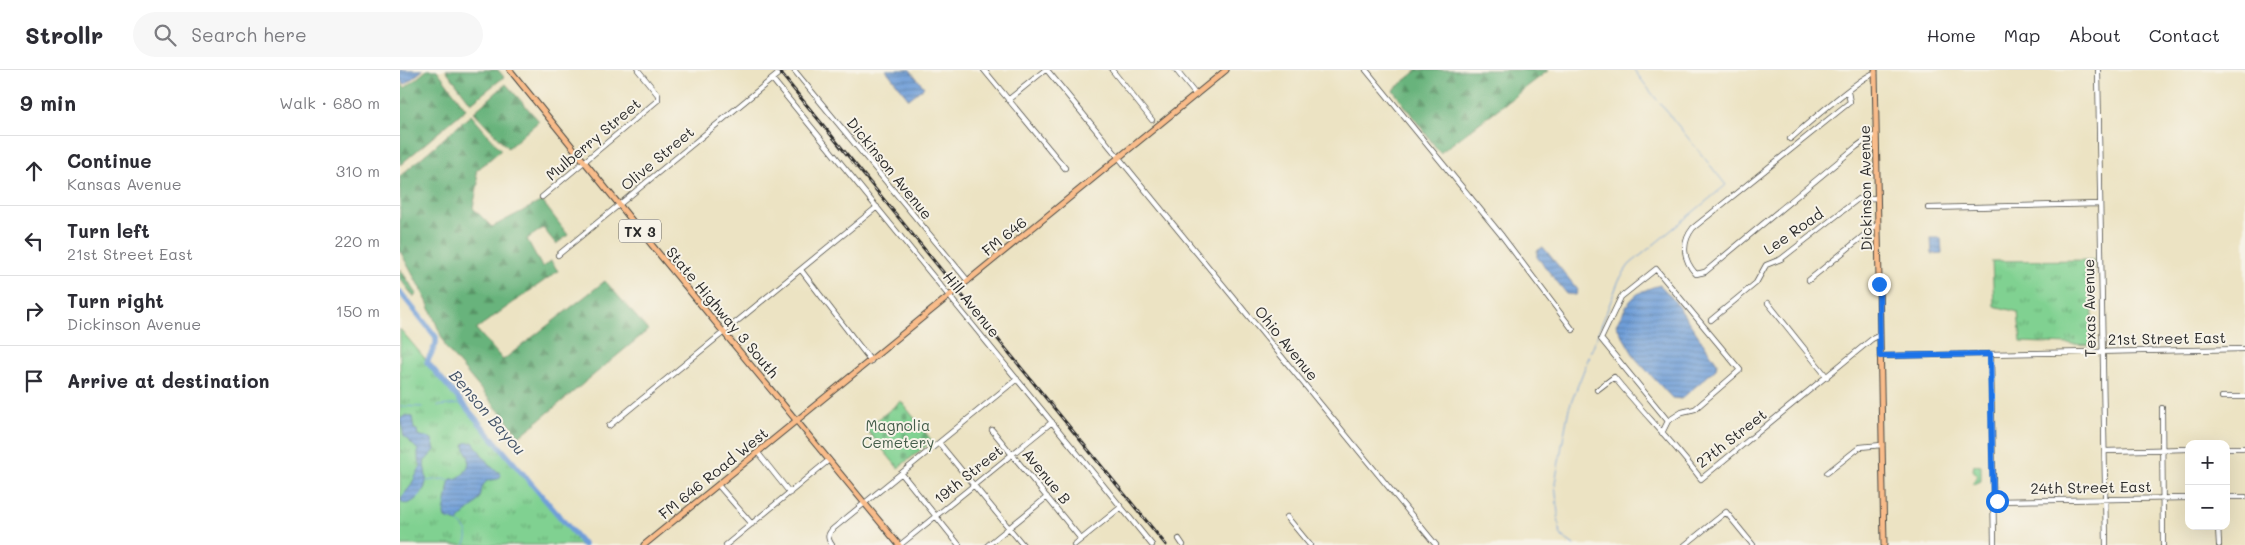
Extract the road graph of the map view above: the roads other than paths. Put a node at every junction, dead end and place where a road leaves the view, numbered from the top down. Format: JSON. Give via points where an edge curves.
{"nodes":[{"id":1,"x":510,"y":70,"type":"edge"},
{"id":2,"x":638,"y":70,"type":"edge"},
{"id":3,"x":784,"y":70,"type":"edge"},
{"id":4,"x":794,"y":70,"type":"edge"},
{"id":5,"x":984,"y":70,"type":"edge"},
{"id":6,"x":1046,"y":70,"type":"edge"},
{"id":7,"x":1112,"y":70,"type":"edge"},
{"id":8,"x":1176,"y":70,"type":"edge"},
{"id":9,"x":1226,"y":70,"type":"edge"},
{"id":10,"x":1366,"y":70,"type":"edge"},
{"id":11,"x":2098,"y":70,"type":"edge"},
{"id":12,"x":1875,"y":72,"type":"edge"},
{"id":13,"x":772,"y":80,"type":"junction"},
{"id":14,"x":1848,"y":92,"type":"junction"},
{"id":15,"x":1196,"y":95,"type":"junction"},
{"id":16,"x":1008,"y":100,"type":"junction"},
{"id":17,"x":1152,"y":120,"type":"dead end"},
{"id":18,"x":1876,"y":137,"type":"junction"},
{"id":19,"x":1790,"y":139,"type":"dead end"},
{"id":20,"x":1118,"y":158,"type":"junction"},
{"id":21,"x":585,"y":162,"type":"junction"},
{"id":22,"x":1065,"y":168,"type":"dead end"},
{"id":23,"x":542,"y":198,"type":"dead end"},
{"id":24,"x":1878,"y":198,"type":"junction"},
{"id":25,"x":2100,"y":204,"type":"junction"},
{"id":26,"x":620,"y":205,"type":"junction"},
{"id":27,"x":878,"y":207,"type":"junction"},
{"id":28,"x":1928,"y":208,"type":"dead end"},
{"id":29,"x":1878,"y":224,"type":"junction"},
{"id":30,"x":558,"y":255,"type":"dead end"},
{"id":31,"x":801,"y":270,"type":"junction"},
{"id":32,"x":1809,"y":280,"type":"dead end"},
{"id":33,"x":968,"y":281,"type":"junction"},
{"id":34,"x":949,"y":297,"type":"junction"},
{"id":35,"x":1768,"y":303,"type":"dead end"},
{"id":36,"x":1711,"y":320,"type":"dead end"},
{"id":37,"x":1573,"y":330,"type":"dead end"},
{"id":38,"x":723,"y":332,"type":"junction"},
{"id":39,"x":1880,"y":335,"type":"junction"},
{"id":40,"x":2245,"y":349,"type":"edge"},
{"id":41,"x":2103,"y":352,"type":"junction"},
{"id":42,"x":1990,"y":354,"type":"junction"},
{"id":43,"x":1880,"y":356,"type":"junction"},
{"id":44,"x":871,"y":361,"type":"junction"},
{"id":45,"x":1827,"y":377,"type":"junction"},
{"id":46,"x":1016,"y":379,"type":"junction"},
{"id":47,"x":1596,"y":390,"type":"dead end"},
{"id":48,"x":2222,"y":397,"type":"dead end"},
{"id":49,"x":2245,"y":397,"type":"edge"},
{"id":50,"x":2162,"y":408,"type":"dead end"},
{"id":51,"x":797,"y":421,"type":"junction"},
{"id":52,"x":1668,"y":421,"type":"junction"},
{"id":53,"x":1052,"y":422,"type":"junction"},
{"id":54,"x":608,"y":426,"type":"dead end"},
{"id":55,"x":992,"y":430,"type":"dead end"},
{"id":56,"x":1662,"y":433,"type":"junction"},
{"id":57,"x":939,"y":443,"type":"junction"},
{"id":58,"x":1882,"y":445,"type":"junction"},
{"id":59,"x":2230,"y":448,"type":"edge"},
{"id":60,"x":2245,"y":448,"type":"edge"},
{"id":61,"x":2162,"y":449,"type":"junction"},
{"id":62,"x":2185,"y":449,"type":"edge"},
{"id":63,"x":2105,"y":451,"type":"junction"},
{"id":64,"x":758,"y":453,"type":"junction"},
{"id":65,"x":1013,"y":454,"type":"junction"},
{"id":66,"x":829,"y":460,"type":"junction"},
{"id":67,"x":1827,"y":473,"type":"dead end"},
{"id":68,"x":902,"y":474,"type":"junction"},
{"id":69,"x":718,"y":485,"type":"junction"},
{"id":70,"x":974,"y":485,"type":"junction"},
{"id":71,"x":790,"y":493,"type":"junction"},
{"id":72,"x":1048,"y":497,"type":"junction"},
{"id":73,"x":2230,"y":497,"type":"edge"},
{"id":74,"x":2245,"y":497,"type":"edge"},
{"id":75,"x":2162,"y":498,"type":"junction"},
{"id":76,"x":2185,"y":498,"type":"edge"},
{"id":77,"x":2106,"y":500,"type":"junction"},
{"id":78,"x":1993,"y":501,"type":"junction"},
{"id":79,"x":864,"y":503,"type":"junction"},
{"id":80,"x":1121,"y":507,"type":"junction"},
{"id":81,"x":936,"y":516,"type":"junction"},
{"id":82,"x":1287,"y":517,"type":"dead end"},
{"id":83,"x":752,"y":524,"type":"junction"},
{"id":84,"x":1009,"y":528,"type":"junction"},
{"id":85,"x":2218,"y":530,"type":"edge"},
{"id":86,"x":1081,"y":539,"type":"junction"},
{"id":87,"x":1179,"y":540,"type":"dead end"},
{"id":88,"x":644,"y":545,"type":"edge"},
{"id":89,"x":726,"y":545,"type":"edge"},
{"id":90,"x":832,"y":545,"type":"edge"},
{"id":91,"x":899,"y":545,"type":"edge"},
{"id":92,"x":959,"y":545,"type":"edge"},
{"id":93,"x":988,"y":545,"type":"edge"},
{"id":94,"x":1023,"y":545,"type":"edge"},
{"id":95,"x":1074,"y":545,"type":"edge"},
{"id":96,"x":1152,"y":545,"type":"edge"},
{"id":97,"x":1183,"y":545,"type":"edge"},
{"id":98,"x":1310,"y":545,"type":"edge"},
{"id":99,"x":1436,"y":545,"type":"edge"},
{"id":100,"x":1685,"y":545,"type":"edge"},
{"id":101,"x":1753,"y":545,"type":"edge"},
{"id":102,"x":1884,"y":545,"type":"edge"},
{"id":103,"x":1994,"y":545,"type":"edge"},
{"id":104,"x":2106,"y":545,"type":"edge"},
{"id":105,"x":2163,"y":545,"type":"edge"},
{"id":106,"x":2219,"y":545,"type":"edge"}],
"edges":[{"from":1,"to":21,"type":"main road","name":"State Highway 3 South","number":"TX 3"},
{"from":2,"to":21,"type":"street","name":"Mulberry Street","via":[[658,99]]},
{"from":3,"to":13,"type":"street","name":"Olive Street"},
{"from":4,"to":33,"type":"street","name":"Dickinson Avenue"},
{"from":5,"to":16,"type":"street"},
{"from":6,"to":16,"type":"street"},
{"from":6,"to":20,"type":"street","name":"Ohio Avenue"},
{"from":7,"to":17,"type":"street"},
{"from":8,"to":15,"type":"street"},
{"from":9,"to":15,"type":"main road","name":"FM 646","number":"FM 646"},
{"from":10,"to":37,"type":"street","via":[[1502,236]]},
{"from":11,"to":25,"type":"street","name":"Texas Avenue"},
{"from":12,"to":14,"type":"street"},
{"from":12,"to":18,"type":"main road","name":"Dickinson Avenue"},
{"from":13,"to":26,"type":"street","name":"Olive Street"},
{"from":13,"to":27,"type":"street","name":"Hill Avenue"},
{"from":14,"to":18,"type":"street","via":[[1850,102],[1693,228],[1687,235],[1684,248],[1686,260],[1696,274],[1705,272],[1868,138]]},
{"from":14,"to":19,"type":"street"},
{"from":15,"to":20,"type":"main road","name":"FM 646","number":"FM 646"},
{"from":16,"to":22,"type":"street"},
{"from":18,"to":24,"type":"main road","name":"Dickinson Avenue"},
{"from":20,"to":33,"type":"main road","name":"FM 646","number":"FM 646"},
{"from":20,"to":99,"type":"street","name":"Ohio Avenue"},
{"from":21,"to":23,"type":"street","name":"Mulberry Street"},
{"from":21,"to":26,"type":"main road","name":"State Highway 3 South","number":"TX 3"},
{"from":24,"to":29,"type":"main road","name":"Dickinson Avenue"},
{"from":24,"to":36,"type":"street","name":"Lee Road","via":[[1858,199],[1781,258],[1766,265],[1756,283]]},
{"from":25,"to":28,"type":"street"},
{"from":25,"to":41,"type":"street","name":"Texas Avenue"},
{"from":26,"to":30,"type":"street","name":"Olive Street"},
{"from":26,"to":38,"type":"main road","name":"State Highway 3 South","number":"TX 3"},
{"from":27,"to":31,"type":"street"},
{"from":27,"to":34,"type":"street","name":"Hill Avenue"},
{"from":29,"to":32,"type":"street"},
{"from":29,"to":39,"type":"main road","name":"Dickinson Avenue"},
{"from":31,"to":38,"type":"street"},
{"from":31,"to":44,"type":"street"},
{"from":33,"to":34,"type":"main road","name":"FM 646","number":"FM 646"},
{"from":34,"to":44,"type":"main road","name":"FM 646","number":"FM 646"},
{"from":34,"to":46,"type":"street","name":"Hill Avenue"},
{"from":35,"to":45,"type":"street"},
{"from":38,"to":51,"type":"main road","name":"State Highway 3 South","number":"TX 3"},
{"from":38,"to":54,"type":"street"},
{"from":39,"to":43,"type":"main road","name":"Dickinson Avenue"},
{"from":39,"to":45,"type":"street","name":"27th Street","via":[[1872,338]]},
{"from":40,"to":41,"type":"street","name":"21st Street East"},
{"from":41,"to":42,"type":"street","name":"21st Street East"},
{"from":41,"to":63,"type":"street","name":"Texas Avenue"},
{"from":42,"to":43,"type":"street","name":"21st Street East"},
{"from":42,"to":78,"type":"street"},
{"from":43,"to":58,"type":"main road","name":"Dickinson Avenue"},
{"from":44,"to":51,"type":"main road","name":"FM 646","number":"FM 646"},
{"from":45,"to":56,"type":"street","name":"27th Street","via":[[1700,479]]},
{"from":46,"to":53,"type":"street","name":"Hill Avenue"},
{"from":46,"to":57,"type":"street","via":[[980,413]]},
{"from":47,"to":56,"type":"street","name":"27th Street","via":[[1614,377]]},
{"from":48,"to":49,"type":"street"},
{"from":50,"to":61,"type":"street"},
{"from":51,"to":64,"type":"main road","name":"FM 646 Road West","number":"FM 646"},
{"from":51,"to":66,"type":"main road","name":"State Highway 3 South","number":"TX 3"},
{"from":52,"to":52,"type":"street","via":[[1601,339],[1621,297],[1656,269],[1740,370],[1696,409],[1682,412]]},
{"from":52,"to":56,"type":"street"},
{"from":53,"to":65,"type":"street","name":"19th Street"},
{"from":53,"to":80,"type":"street","name":"Hill Avenue"},
{"from":55,"to":65,"type":"street","name":"Avenue B"},
{"from":57,"to":68,"type":"street"},
{"from":57,"to":70,"type":"street"},
{"from":58,"to":67,"type":"street","via":[[1860,447]]},
{"from":58,"to":102,"type":"main road","name":"Dickinson Avenue"},
{"from":59,"to":60,"type":"street"},
{"from":61,"to":62,"type":"street"},
{"from":61,"to":63,"type":"street"},
{"from":61,"to":75,"type":"street"},
{"from":63,"to":77,"type":"street","name":"Texas Avenue"},
{"from":64,"to":69,"type":"main road","name":"FM 646 Road West","number":"FM 646"},
{"from":64,"to":71,"type":"street"},
{"from":65,"to":70,"type":"street","name":"19th Street"},
{"from":65,"to":72,"type":"street","name":"Avenue B"},
{"from":66,"to":71,"type":"street"},
{"from":66,"to":79,"type":"main road","name":"State Highway 3 South","number":"TX 3"},
{"from":68,"to":79,"type":"street"},
{"from":68,"to":81,"type":"street"},
{"from":69,"to":83,"type":"street"},
{"from":69,"to":88,"type":"main road","name":"FM 646 Road West","number":"FM 646"},
{"from":70,"to":81,"type":"street","name":"19th Street"},
{"from":70,"to":84,"type":"street"},
{"from":71,"to":83,"type":"street"},
{"from":72,"to":84,"type":"street"},
{"from":72,"to":86,"type":"street","name":"Avenue B"},
{"from":73,"to":74,"type":"street"},
{"from":75,"to":76,"type":"street","name":"24th Street East"},
{"from":75,"to":77,"type":"street","name":"24th Street East"},
{"from":75,"to":105,"type":"street"},
{"from":77,"to":78,"type":"street","name":"24th Street East"},
{"from":77,"to":104,"type":"street","name":"Texas Avenue"},
{"from":78,"to":103,"type":"street"},
{"from":79,"to":90,"type":"street","via":[[831,530],[828,538]]},
{"from":79,"to":91,"type":"main road","name":"State Highway 3 South","number":"TX 3"},
{"from":80,"to":86,"type":"street"},
{"from":80,"to":96,"type":"street","name":"Hill Avenue"},
{"from":81,"to":91,"type":"street","name":"19th Street"},
{"from":81,"to":92,"type":"street"},
{"from":82,"to":98,"type":"street"},
{"from":83,"to":89,"type":"street"},
{"from":84,"to":93,"type":"street"},
{"from":84,"to":94,"type":"street"},
{"from":85,"to":106,"type":"street"},
{"from":86,"to":95,"type":"street"},
{"from":87,"to":97,"type":"street"},
{"from":100,"to":101,"type":"street","via":[[1726,512]]}]}
